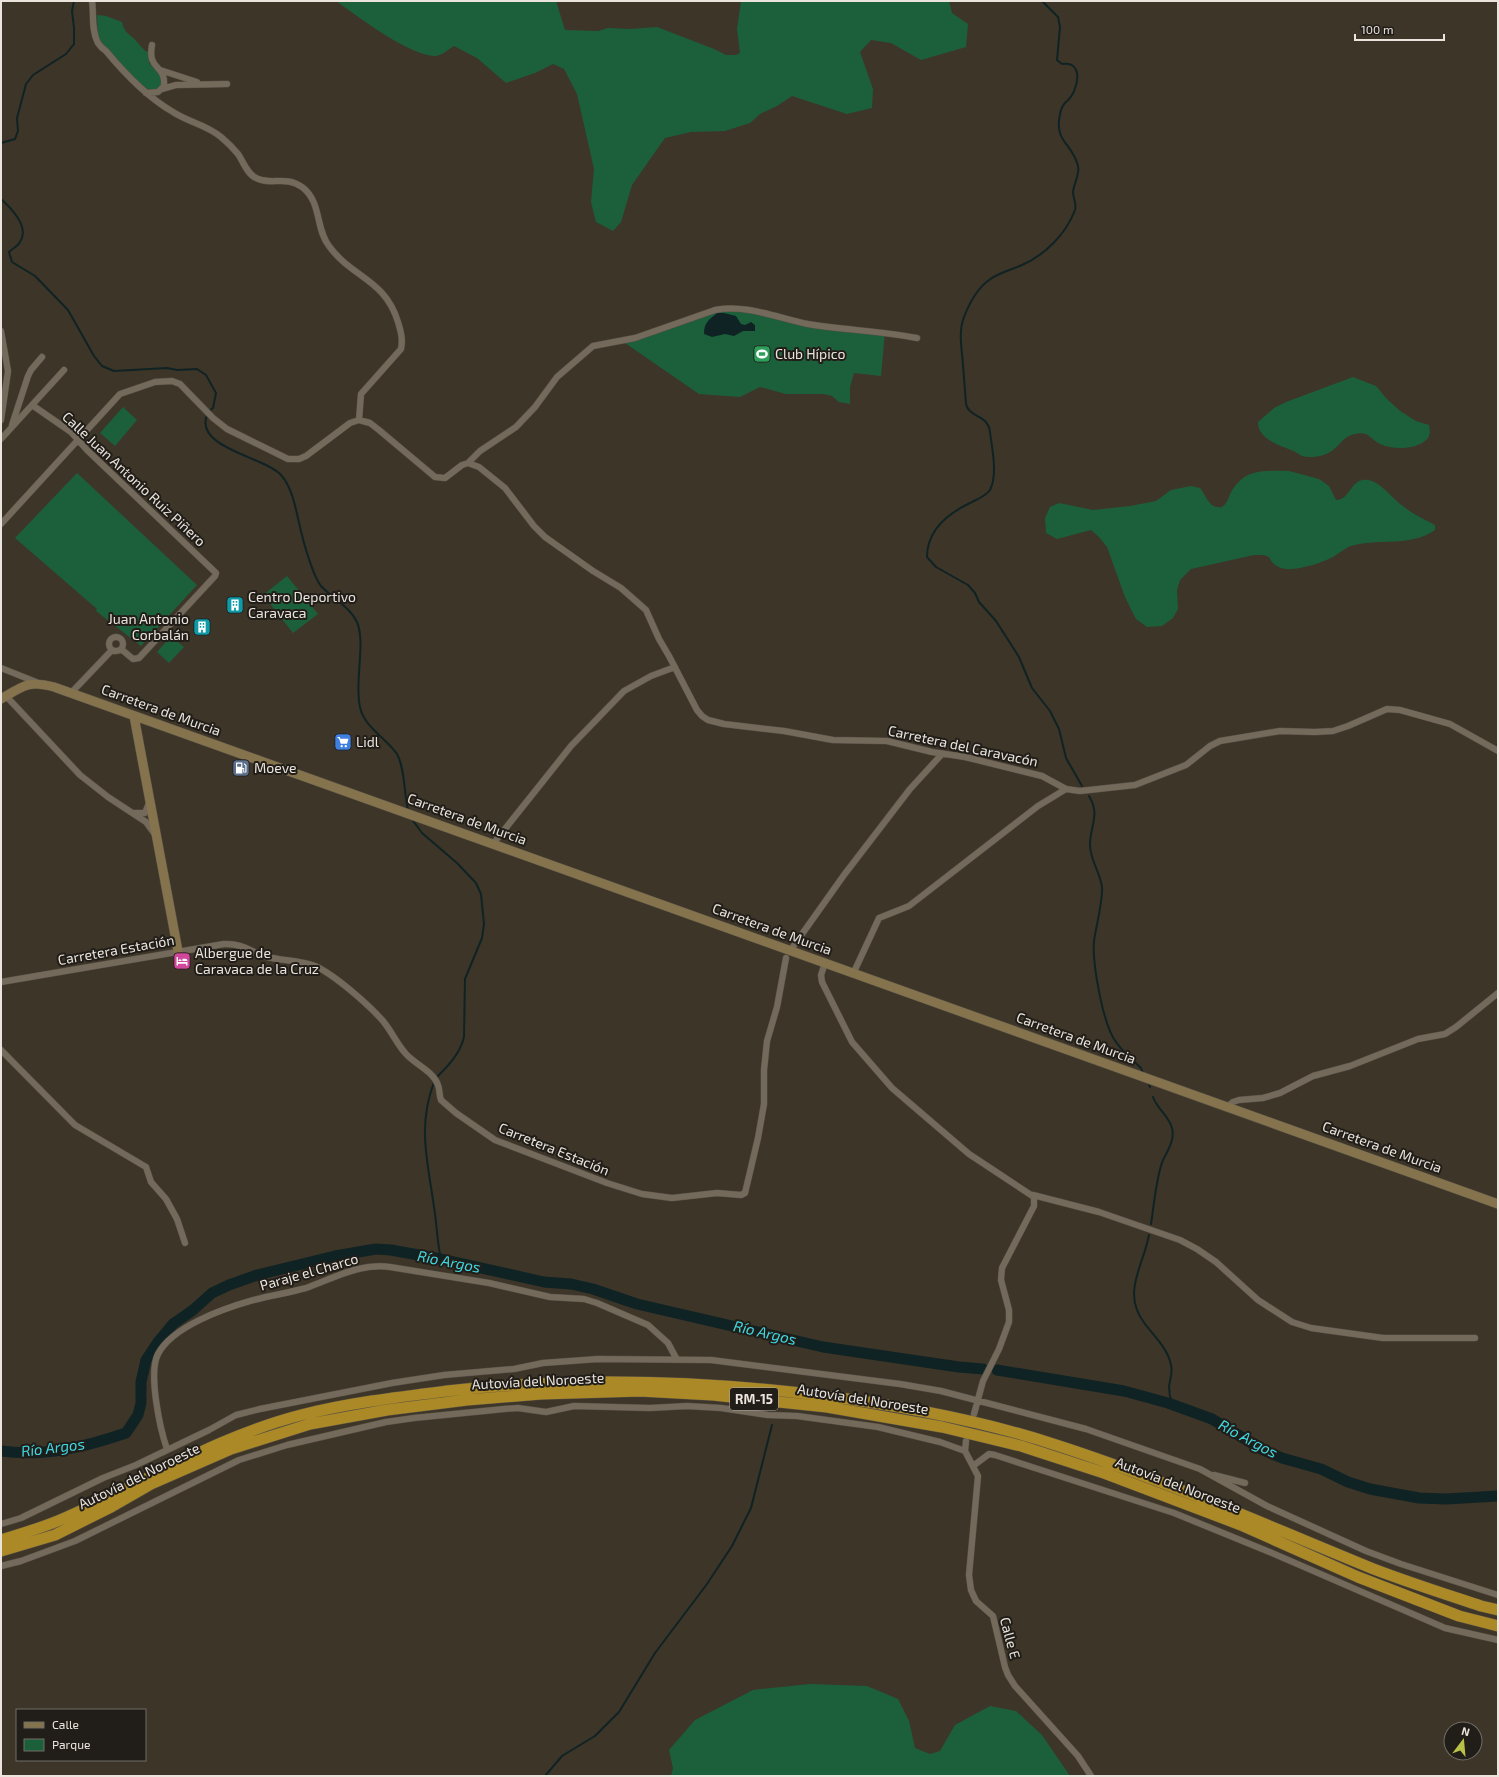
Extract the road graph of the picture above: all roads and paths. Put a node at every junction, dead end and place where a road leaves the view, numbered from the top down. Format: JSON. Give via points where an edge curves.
{"nodes":[{"id":1,"x":92,"y":1,"type":"edge"},
{"id":2,"x":152,"y":45,"type":"dead end"},
{"id":3,"x":160,"y":70,"type":"junction"},
{"id":4,"x":204,"y":84,"type":"junction"},
{"id":5,"x":227,"y":84,"type":"dead end"},
{"id":6,"x":162,"y":89,"type":"junction"},
{"id":7,"x":146,"y":93,"type":"junction"},
{"id":8,"x":1,"y":331,"type":"edge"},
{"id":9,"x":917,"y":338,"type":"dead end"},
{"id":10,"x":42,"y":358,"type":"dead end"},
{"id":11,"x":64,"y":370,"type":"dead end"},
{"id":12,"x":4,"y":383,"type":"edge"},
{"id":13,"x":32,"y":405,"type":"junction"},
{"id":14,"x":1,"y":420,"type":"edge"},
{"id":15,"x":359,"y":420,"type":"junction"},
{"id":16,"x":12,"y":426,"type":"junction"},
{"id":17,"x":1,"y":439,"type":"edge"},
{"id":18,"x":78,"y":440,"type":"junction"},
{"id":19,"x":468,"y":463,"type":"junction"},
{"id":20,"x":1,"y":524,"type":"edge"},
{"id":21,"x":121,"y":649,"type":"junction"},
{"id":22,"x":112,"y":650,"type":"junction"},
{"id":23,"x":675,"y":667,"type":"junction"},
{"id":24,"x":1,"y":668,"type":"edge"},
{"id":25,"x":18,"y":676,"type":"junction"},
{"id":26,"x":37,"y":683,"type":"junction"},
{"id":27,"x":20,"y":689,"type":"junction"},
{"id":28,"x":71,"y":693,"type":"junction"},
{"id":29,"x":4,"y":698,"type":"edge"},
{"id":30,"x":134,"y":716,"type":"junction"},
{"id":31,"x":1498,"y":751,"type":"edge"},
{"id":32,"x":942,"y":754,"type":"junction"},
{"id":33,"x":1066,"y":789,"type":"junction"},
{"id":34,"x":150,"y":799,"type":"junction"},
{"id":35,"x":129,"y":811,"type":"junction"},
{"id":36,"x":158,"y":841,"type":"junction"},
{"id":37,"x":493,"y":844,"type":"junction"},
{"id":38,"x":178,"y":950,"type":"junction"},
{"id":39,"x":788,"y":954,"type":"junction"},
{"id":40,"x":825,"y":963,"type":"junction"},
{"id":41,"x":853,"y":974,"type":"junction"},
{"id":42,"x":1,"y":982,"type":"edge"},
{"id":43,"x":1498,"y":993,"type":"edge"},
{"id":44,"x":1,"y":1050,"type":"edge"},
{"id":45,"x":1227,"y":1107,"type":"junction"},
{"id":46,"x":1033,"y":1194,"type":"junction"},
{"id":47,"x":1498,"y":1204,"type":"edge"},
{"id":48,"x":185,"y":1243,"type":"dead end"},
{"id":49,"x":1475,"y":1338,"type":"dead end"},
{"id":50,"x":676,"y":1358,"type":"junction"},
{"id":51,"x":978,"y":1400,"type":"junction"},
{"id":52,"x":974,"y":1414,"type":"dead end"},
{"id":53,"x":966,"y":1441,"type":"dead end"},
{"id":54,"x":167,"y":1449,"type":"junction"},
{"id":55,"x":965,"y":1451,"type":"junction"},
{"id":56,"x":973,"y":1466,"type":"junction"},
{"id":57,"x":1210,"y":1474,"type":"junction"},
{"id":58,"x":1245,"y":1483,"type":"dead end"},
{"id":59,"x":1,"y":1524,"type":"edge"},
{"id":60,"x":1,"y":1540,"type":"edge"},
{"id":61,"x":1,"y":1551,"type":"edge"},
{"id":62,"x":1,"y":1566,"type":"edge"},
{"id":63,"x":1498,"y":1594,"type":"edge"},
{"id":64,"x":1498,"y":1610,"type":"edge"},
{"id":65,"x":1498,"y":1626,"type":"edge"},
{"id":66,"x":1498,"y":1640,"type":"edge"},
{"id":67,"x":1092,"y":1776,"type":"edge"}],
"edges":[{"from":1,"to":7,"type":"street","via":[[94,32],[98,43]]},
{"from":2,"to":3,"type":"street","via":[[152,62]]},
{"from":3,"to":4,"type":"street"},
{"from":3,"to":6,"type":"street","via":[[164,78]]},
{"from":4,"to":5,"type":"street"},
{"from":4,"to":6,"type":"street","via":[[171,85]]},
{"from":6,"to":7,"type":"street"},
{"from":7,"to":15,"type":"street","via":[[172,112],[221,137],[256,178],[269,181],[285,180],[302,187],[317,208],[328,245],[343,262],[378,287],[391,303],[403,342],[401,349],[361,394]]},
{"from":8,"to":12,"type":"street","via":[[7,361]]},
{"from":9,"to":19,"type":"street","via":[[808,324],[754,311],[726,308],[715,310],[635,338],[593,346],[557,377],[535,407],[516,427],[480,451]]},
{"from":10,"to":16,"type":"street","via":[[28,376]]},
{"from":11,"to":13,"type":"street"},
{"from":12,"to":14,"type":"street"},
{"from":13,"to":16,"type":"street"},
{"from":13,"to":18,"type":"street","name":"Calle Juan Antonio Ruiz Piñero"},
{"from":15,"to":18,"type":"street","via":[[350,423],[306,456],[288,459],[226,429],[180,384],[164,381],[149,383],[120,394]]},
{"from":15,"to":19,"type":"street","via":[[379,430],[435,477],[445,478]]},
{"from":16,"to":17,"type":"street"},
{"from":18,"to":20,"type":"street"},
{"from":18,"to":21,"type":"street","name":"Calle Juan Antonio Ruiz Piñero","via":[[215,571],[216,575],[139,658],[133,658]]},
{"from":19,"to":23,"type":"street","name":"Carretera del Caravacón","via":[[479,468],[505,488],[545,537],[621,588],[642,606],[649,614],[659,639]]},
{"from":21,"to":22,"type":"street"},
{"from":21,"to":22,"type":"street","via":[[122,641],[115,638],[110,642]]},
{"from":22,"to":28,"type":"street"},
{"from":23,"to":32,"type":"street","name":"Carretera del Caravacón","via":[[697,710],[702,716],[716,722],[784,730],[833,740],[887,741]]},
{"from":23,"to":37,"type":"street","via":[[651,676],[624,692],[571,746]]},
{"from":24,"to":25,"type":"street"},
{"from":25,"to":26,"type":"street"},
{"from":25,"to":27,"type":"street","via":[[22,681]]},
{"from":26,"to":27,"type":"main road"},
{"from":26,"to":28,"type":"main road","name":"Carretera de Murcia"},
{"from":27,"to":29,"type":"main road"},
{"from":28,"to":30,"type":"main road","name":"Carretera de Murcia"},
{"from":29,"to":35,"type":"street","via":[[80,775]]},
{"from":30,"to":34,"type":"main road"},
{"from":30,"to":37,"type":"main road","name":"Carretera de Murcia"},
{"from":31,"to":33,"type":"street","name":"Carretera del Caravacón","via":[[1450,724],[1400,710],[1387,709],[1333,731],[1280,731],[1220,741],[1186,765],[1135,786],[1080,791]]},
{"from":32,"to":33,"type":"street","name":"Carretera del Caravacón","via":[[965,757],[1042,776]]},
{"from":32,"to":39,"type":"street","via":[[910,789],[844,874]]},
{"from":33,"to":41,"type":"street","via":[[1038,806],[909,906],[879,918]]},
{"from":34,"to":35,"type":"street","via":[[145,814]]},
{"from":34,"to":36,"type":"main road"},
{"from":35,"to":36,"type":"street","via":[[146,822]]},
{"from":36,"to":38,"type":"main road"},
{"from":37,"to":39,"type":"main road","name":"Carretera de Murcia"},
{"from":38,"to":39,"type":"street","name":"Carretera Estación","via":[[232,943],[246,946],[266,956],[316,966],[374,1012],[406,1053],[435,1080],[441,1100],[488,1136],[595,1179],[642,1194],[672,1198],[745,1193],[764,1104],[767,1041]]},
{"from":38,"to":42,"type":"street","name":"Carretera Estación"},
{"from":39,"to":40,"type":"main road","name":"Carretera de Murcia"},
{"from":40,"to":41,"type":"main road","name":"Carretera de Murcia"},
{"from":40,"to":46,"type":"street","via":[[821,975],[822,982],[846,1031],[892,1088],[969,1154]]},
{"from":41,"to":45,"type":"main road","name":"Carretera de Murcia"},
{"from":43,"to":45,"type":"street","via":[[1445,1034],[1418,1039],[1350,1066],[1313,1076],[1280,1093],[1263,1098],[1239,1100]]},
{"from":44,"to":48,"type":"street","via":[[75,1125],[146,1167],[151,1182],[166,1199],[177,1219]]},
{"from":45,"to":47,"type":"main road","name":"Carretera de Murcia"},
{"from":46,"to":49,"type":"street","via":[[1099,1212],[1180,1240],[1216,1262],[1258,1300],[1292,1322],[1311,1328],[1383,1338]]},
{"from":46,"to":51,"type":"street","via":[[1034,1206],[1002,1268],[1001,1280],[1009,1310],[1009,1322],[1002,1344],[983,1381]]},
{"from":50,"to":51,"type":"street","via":[[711,1360],[900,1384]]},
{"from":50,"to":54,"type":"street","via":[[569,1360],[385,1384],[236,1415]]},
{"from":50,"to":54,"type":"street","name":"Paraje el Charco","via":[[668,1342],[648,1325],[584,1299],[550,1297],[489,1283],[390,1267],[360,1268],[306,1288],[228,1308],[184,1328],[167,1343],[155,1360],[153,1378]]},
{"from":51,"to":52,"type":"street"},
{"from":51,"to":57,"type":"street","via":[[1050,1418],[1120,1440]]},
{"from":53,"to":55,"type":"street"},
{"from":54,"to":59,"type":"street","via":[[27,1515]]},
{"from":55,"to":56,"type":"street","name":"Calle E"},
{"from":55,"to":62,"type":"street","via":[[878,1427],[714,1408],[574,1406],[546,1412],[518,1408],[414,1418],[287,1445],[239,1460],[75,1541]]},
{"from":56,"to":66,"type":"street","via":[[989,1454],[995,1455],[1174,1513],[1445,1628]]},
{"from":56,"to":67,"type":"street","name":"Calle E","via":[[978,1476],[969,1575],[971,1590],[976,1601],[994,1616],[1008,1675],[1015,1686],[1078,1756]]},
{"from":57,"to":58,"type":"street"},
{"from":57,"to":63,"type":"street","via":[[1267,1506],[1366,1551]]},
{"from":60,"to":64,"type":"highway","name":"Autovía del Noroeste","number":"RM-15","via":[[59,1520],[238,1435],[302,1415],[393,1397],[481,1387],[554,1382],[641,1382],[782,1391],[845,1398],[961,1419],[1051,1443],[1262,1522],[1375,1569]]},
{"from":61,"to":65,"type":"highway","name":"Autovía del Noroeste","number":"RM-15","via":[[55,1535],[111,1508],[151,1484],[231,1449],[310,1424],[387,1410],[467,1400],[542,1394],[640,1392],[827,1407],[942,1427],[1020,1446],[1104,1473],[1241,1525],[1358,1577],[1459,1616]]}]}
